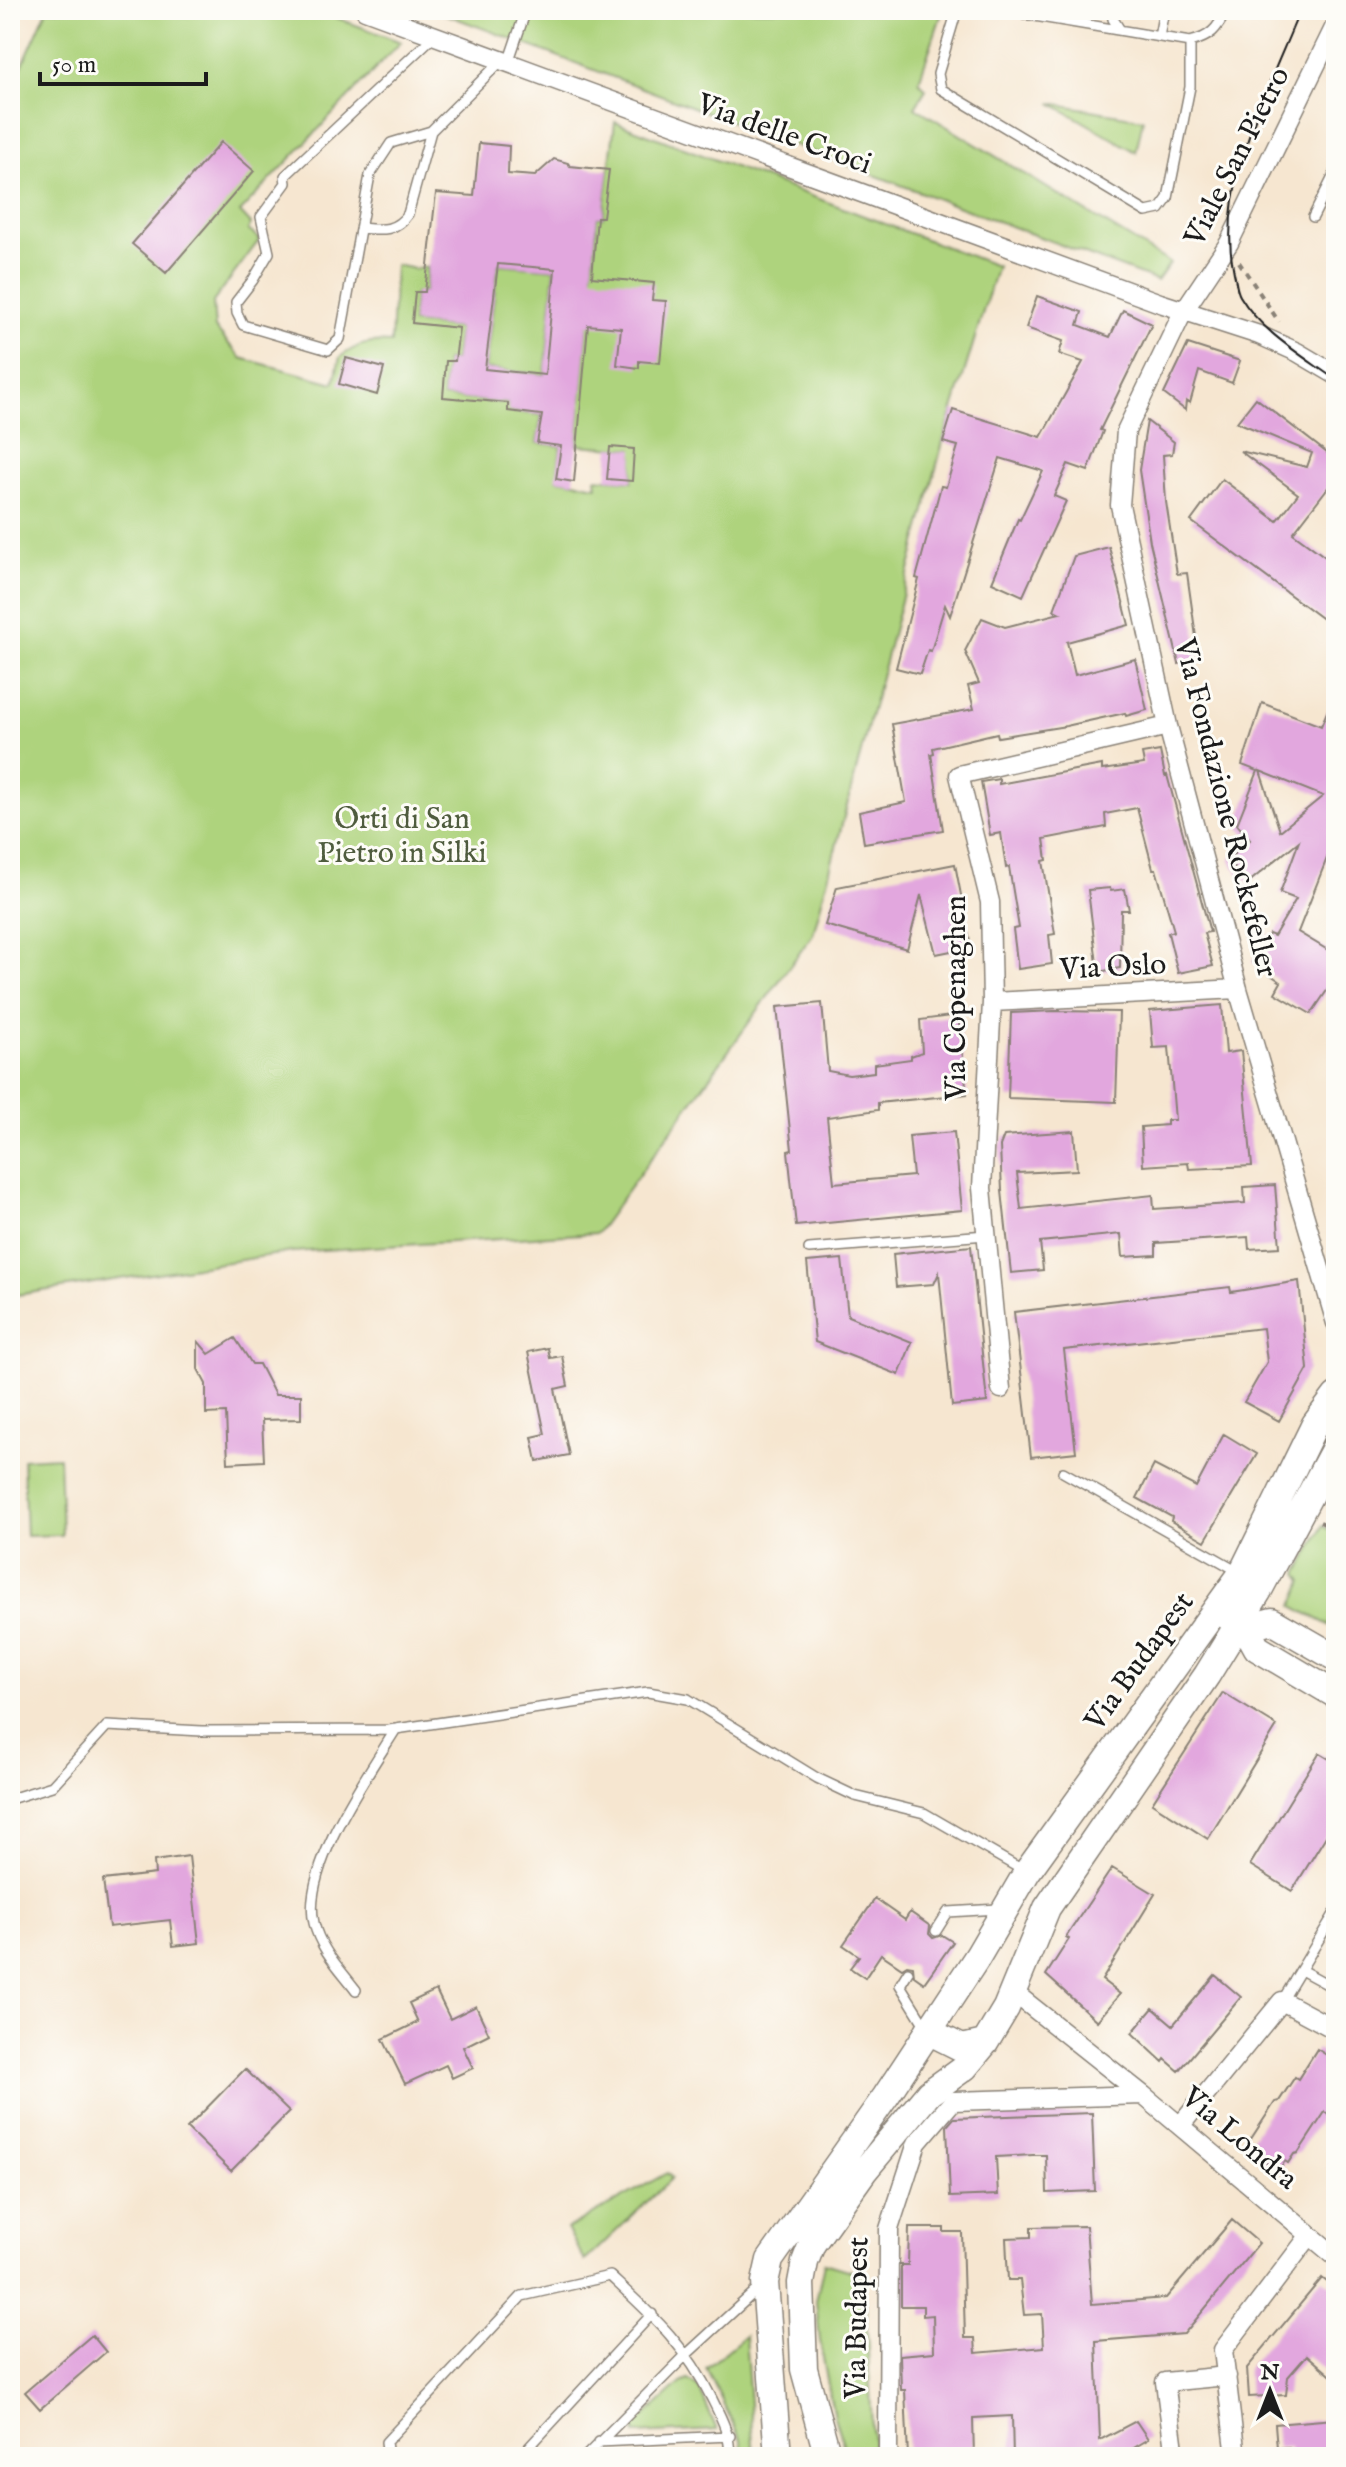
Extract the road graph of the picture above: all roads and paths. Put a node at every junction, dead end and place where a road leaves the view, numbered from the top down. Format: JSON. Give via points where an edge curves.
{"nodes":[{"id":1,"x":365,"y":10,"type":"edge"},
{"id":2,"x":526,"y":10,"type":"edge"},
{"id":3,"x":957,"y":10,"type":"edge"},
{"id":4,"x":999,"y":10,"type":"edge"},
{"id":5,"x":1112,"y":10,"type":"edge"},
{"id":6,"x":1164,"y":10,"type":"edge"},
{"id":7,"x":1227,"y":10,"type":"edge"},
{"id":8,"x":1336,"y":24,"type":"edge"},
{"id":9,"x":1120,"y":30,"type":"junction"},
{"id":10,"x":435,"y":35,"type":"junction"},
{"id":11,"x":1159,"y":37,"type":"junction"},
{"id":12,"x":1190,"y":42,"type":"junction"},
{"id":13,"x":505,"y":62,"type":"junction"},
{"id":14,"x":431,"y":131,"type":"junction"},
{"id":15,"x":1336,"y":171,"type":"edge"},
{"id":16,"x":1313,"y":217,"type":"dead end"},
{"id":17,"x":361,"y":228,"type":"junction"},
{"id":18,"x":1237,"y":260,"type":"dead end"},
{"id":19,"x":1183,"y":312,"type":"junction"},
{"id":20,"x":1282,"y":326,"type":"dead end"},
{"id":21,"x":1336,"y":375,"type":"edge"},
{"id":22,"x":1168,"y":726,"type":"junction"},
{"id":23,"x":1238,"y":989,"type":"junction"},
{"id":24,"x":992,"y":1002,"type":"junction"},
{"id":25,"x":986,"y":1235,"type":"junction"},
{"id":26,"x":809,"y":1249,"type":"dead end"},
{"id":27,"x":1336,"y":1323,"type":"edge"},
{"id":28,"x":1001,"y":1389,"type":"dead end"},
{"id":29,"x":1336,"y":1396,"type":"edge"},
{"id":30,"x":1336,"y":1446,"type":"edge"},
{"id":31,"x":1063,"y":1472,"type":"dead end"},
{"id":32,"x":1317,"y":1521,"type":"dead end"},
{"id":33,"x":1336,"y":1529,"type":"edge"},
{"id":34,"x":1242,"y":1573,"type":"junction"},
{"id":35,"x":1234,"y":1620,"type":"junction"},
{"id":36,"x":1336,"y":1658,"type":"edge"},
{"id":37,"x":1336,"y":1695,"type":"edge"},
{"id":38,"x":396,"y":1729,"type":"junction"},
{"id":39,"x":10,"y":1799,"type":"edge"},
{"id":40,"x":1027,"y":1872,"type":"junction"},
{"id":41,"x":1006,"y":1909,"type":"junction"},
{"id":42,"x":1336,"y":1911,"type":"edge"},
{"id":43,"x":936,"y":1931,"type":"dead end"},
{"id":44,"x":978,"y":1956,"type":"junction"},
{"id":45,"x":1301,"y":1970,"type":"junction"},
{"id":46,"x":908,"y":1972,"type":"dead end"},
{"id":47,"x":1336,"y":1989,"type":"edge"},
{"id":48,"x":356,"y":1990,"type":"dead end"},
{"id":49,"x":1012,"y":1991,"type":"junction"},
{"id":50,"x":1282,"y":2001,"type":"junction"},
{"id":51,"x":1333,"y":2023,"type":"edge"},
{"id":52,"x":928,"y":2031,"type":"junction"},
{"id":53,"x":985,"y":2043,"type":"junction"},
{"id":54,"x":1143,"y":2095,"type":"junction"},
{"id":55,"x":953,"y":2101,"type":"joint"},
{"id":56,"x":1180,"y":2126,"type":"junction"},
{"id":57,"x":1310,"y":2235,"type":"junction"},
{"id":58,"x":1336,"y":2257,"type":"edge"},
{"id":59,"x":765,"y":2282,"type":"junction"},
{"id":60,"x":652,"y":2314,"type":"junction"},
{"id":61,"x":687,"y":2354,"type":"junction"},
{"id":62,"x":1227,"y":2376,"type":"junction"},
{"id":63,"x":730,"y":2436,"type":"junction"},
{"id":64,"x":598,"y":2442,"type":"junction"},
{"id":65,"x":388,"y":2457,"type":"edge"},
{"id":66,"x":520,"y":2457,"type":"edge"},
{"id":67,"x":585,"y":2457,"type":"edge"},
{"id":68,"x":730,"y":2457,"type":"edge"},
{"id":69,"x":778,"y":2457,"type":"edge"},
{"id":70,"x":828,"y":2457,"type":"edge"},
{"id":71,"x":888,"y":2457,"type":"edge"},
{"id":72,"x":1175,"y":2457,"type":"edge"},
{"id":73,"x":1236,"y":2457,"type":"edge"}],
"edges":[{"from":1,"to":10,"type":"street","name":"Via delle Croci"},
{"from":2,"to":13,"type":"lane"},
{"from":3,"to":12,"type":"lane","via":[[938,74],[941,89],[1146,212],[1160,209],[1168,198],[1190,87]]},
{"from":4,"to":9,"type":"lane"},
{"from":5,"to":9,"type":"lane"},
{"from":6,"to":11,"type":"lane"},
{"from":7,"to":12,"type":"lane","via":[[1214,33]]},
{"from":8,"to":19,"type":"street","name":"Viale San Pietro","via":[[1229,243]]},
{"from":9,"to":11,"type":"lane"},
{"from":10,"to":13,"type":"street","name":"Via delle Croci"},
{"from":10,"to":17,"type":"lane","via":[[285,176],[286,183],[261,217],[269,253],[236,302],[243,325],[328,350],[340,339]]},
{"from":11,"to":12,"type":"lane"},
{"from":13,"to":14,"type":"lane"},
{"from":13,"to":19,"type":"street","name":"Via delle Croci"},
{"from":14,"to":17,"type":"lane","via":[[391,143],[370,175]]},
{"from":14,"to":17,"type":"lane","via":[[408,214],[391,229]]},
{"from":15,"to":16,"type":"lane"},
{"from":18,"to":20,"type":"path"},
{"from":19,"to":21,"type":"street","name":"Via delle Croci","via":[[1259,335]]},
{"from":19,"to":22,"type":"street","name":"Via Fondazione Rockefeller","via":[[1126,431],[1120,505]]},
{"from":22,"to":23,"type":"street","name":"Via Fondazione Rockefeller"},
{"from":22,"to":24,"type":"street","name":"Via Copenaghen","via":[[959,775],[990,902]]},
{"from":23,"to":24,"type":"street","name":"Via Oslo"},
{"from":23,"to":27,"type":"street","name":"Via Fondazione Rockefeller"},
{"from":24,"to":25,"type":"street","name":"Via Copenaghen","via":[[982,1188]]},
{"from":25,"to":26,"type":"lane"},
{"from":25,"to":28,"type":"street","name":"Via Copenaghen"},
{"from":29,"to":34,"type":"main road","name":"Via Budapest","via":[[1315,1424]]},
{"from":30,"to":35,"type":"main road","name":"Via Budapest","via":[[1258,1592]]},
{"from":31,"to":34,"type":"lane"},
{"from":32,"to":33,"type":"path"},
{"from":34,"to":35,"type":"main road","name":"Via Budapest"},
{"from":35,"to":36,"type":"main road","via":[[1272,1621]]},
{"from":35,"to":37,"type":"main road","via":[[1257,1648]]},
{"from":35,"to":40,"type":"main road","name":"Via Budapest"},
{"from":35,"to":49,"type":"main road","name":"Via Budapest","via":[[1203,1680],[1047,1908]]},
{"from":38,"to":39,"type":"lane","via":[[202,1731],[107,1726],[52,1786]]},
{"from":38,"to":40,"type":"lane","via":[[648,1692],[688,1699],[817,1778],[855,1796],[924,1813]]},
{"from":38,"to":48,"type":"lane","via":[[344,1812],[316,1877],[313,1921],[323,1947]]},
{"from":40,"to":41,"type":"main road","name":"Via Budapest"},
{"from":41,"to":43,"type":"lane","via":[[948,1912]]},
{"from":41,"to":44,"type":"main road","name":"Via Budapest"},
{"from":42,"to":45,"type":"lane"},
{"from":44,"to":49,"type":"main road","via":[[1007,1975]]},
{"from":44,"to":52,"type":"main road","name":"Via Budapest"},
{"from":45,"to":47,"type":"lane"},
{"from":45,"to":50,"type":"lane"},
{"from":46,"to":52,"type":"lane","via":[[900,1985]]},
{"from":49,"to":53,"type":"main road","name":"Via Budapest"},
{"from":49,"to":54,"type":"street","name":"Via Londra"},
{"from":50,"to":51,"type":"street"},
{"from":50,"to":56,"type":"street"},
{"from":52,"to":53,"type":"main road","via":[[962,2048]]},
{"from":52,"to":59,"type":"main road","via":[[783,2239]]},
{"from":53,"to":70,"type":"main road","name":"Via Budapest","via":[[965,2067],[929,2093],[864,2171],[805,2262],[804,2369]]},
{"from":54,"to":55,"type":"street","name":"Via Londra"},
{"from":54,"to":56,"type":"street","name":"Via Londra"},
{"from":55,"to":71,"type":"street","name":"Via Budapest","via":[[917,2143],[889,2229]]},
{"from":56,"to":57,"type":"street","name":"Via Londra"},
{"from":57,"to":58,"type":"street","name":"Via Londra"},
{"from":57,"to":62,"type":"street","via":[[1223,2350]]},
{"from":59,"to":61,"type":"lane"},
{"from":59,"to":69,"type":"main road"},
{"from":60,"to":61,"type":"lane"},
{"from":60,"to":65,"type":"lane","via":[[610,2276],[522,2296],[386,2442]]},
{"from":60,"to":66,"type":"lane"},
{"from":61,"to":63,"type":"lane"},
{"from":61,"to":64,"type":"lane"},
{"from":62,"to":72,"type":"street","via":[[1165,2382]]},
{"from":62,"to":73,"type":"street"},
{"from":63,"to":64,"type":"lane"},
{"from":63,"to":68,"type":"lane"},
{"from":64,"to":67,"type":"lane"}]}
